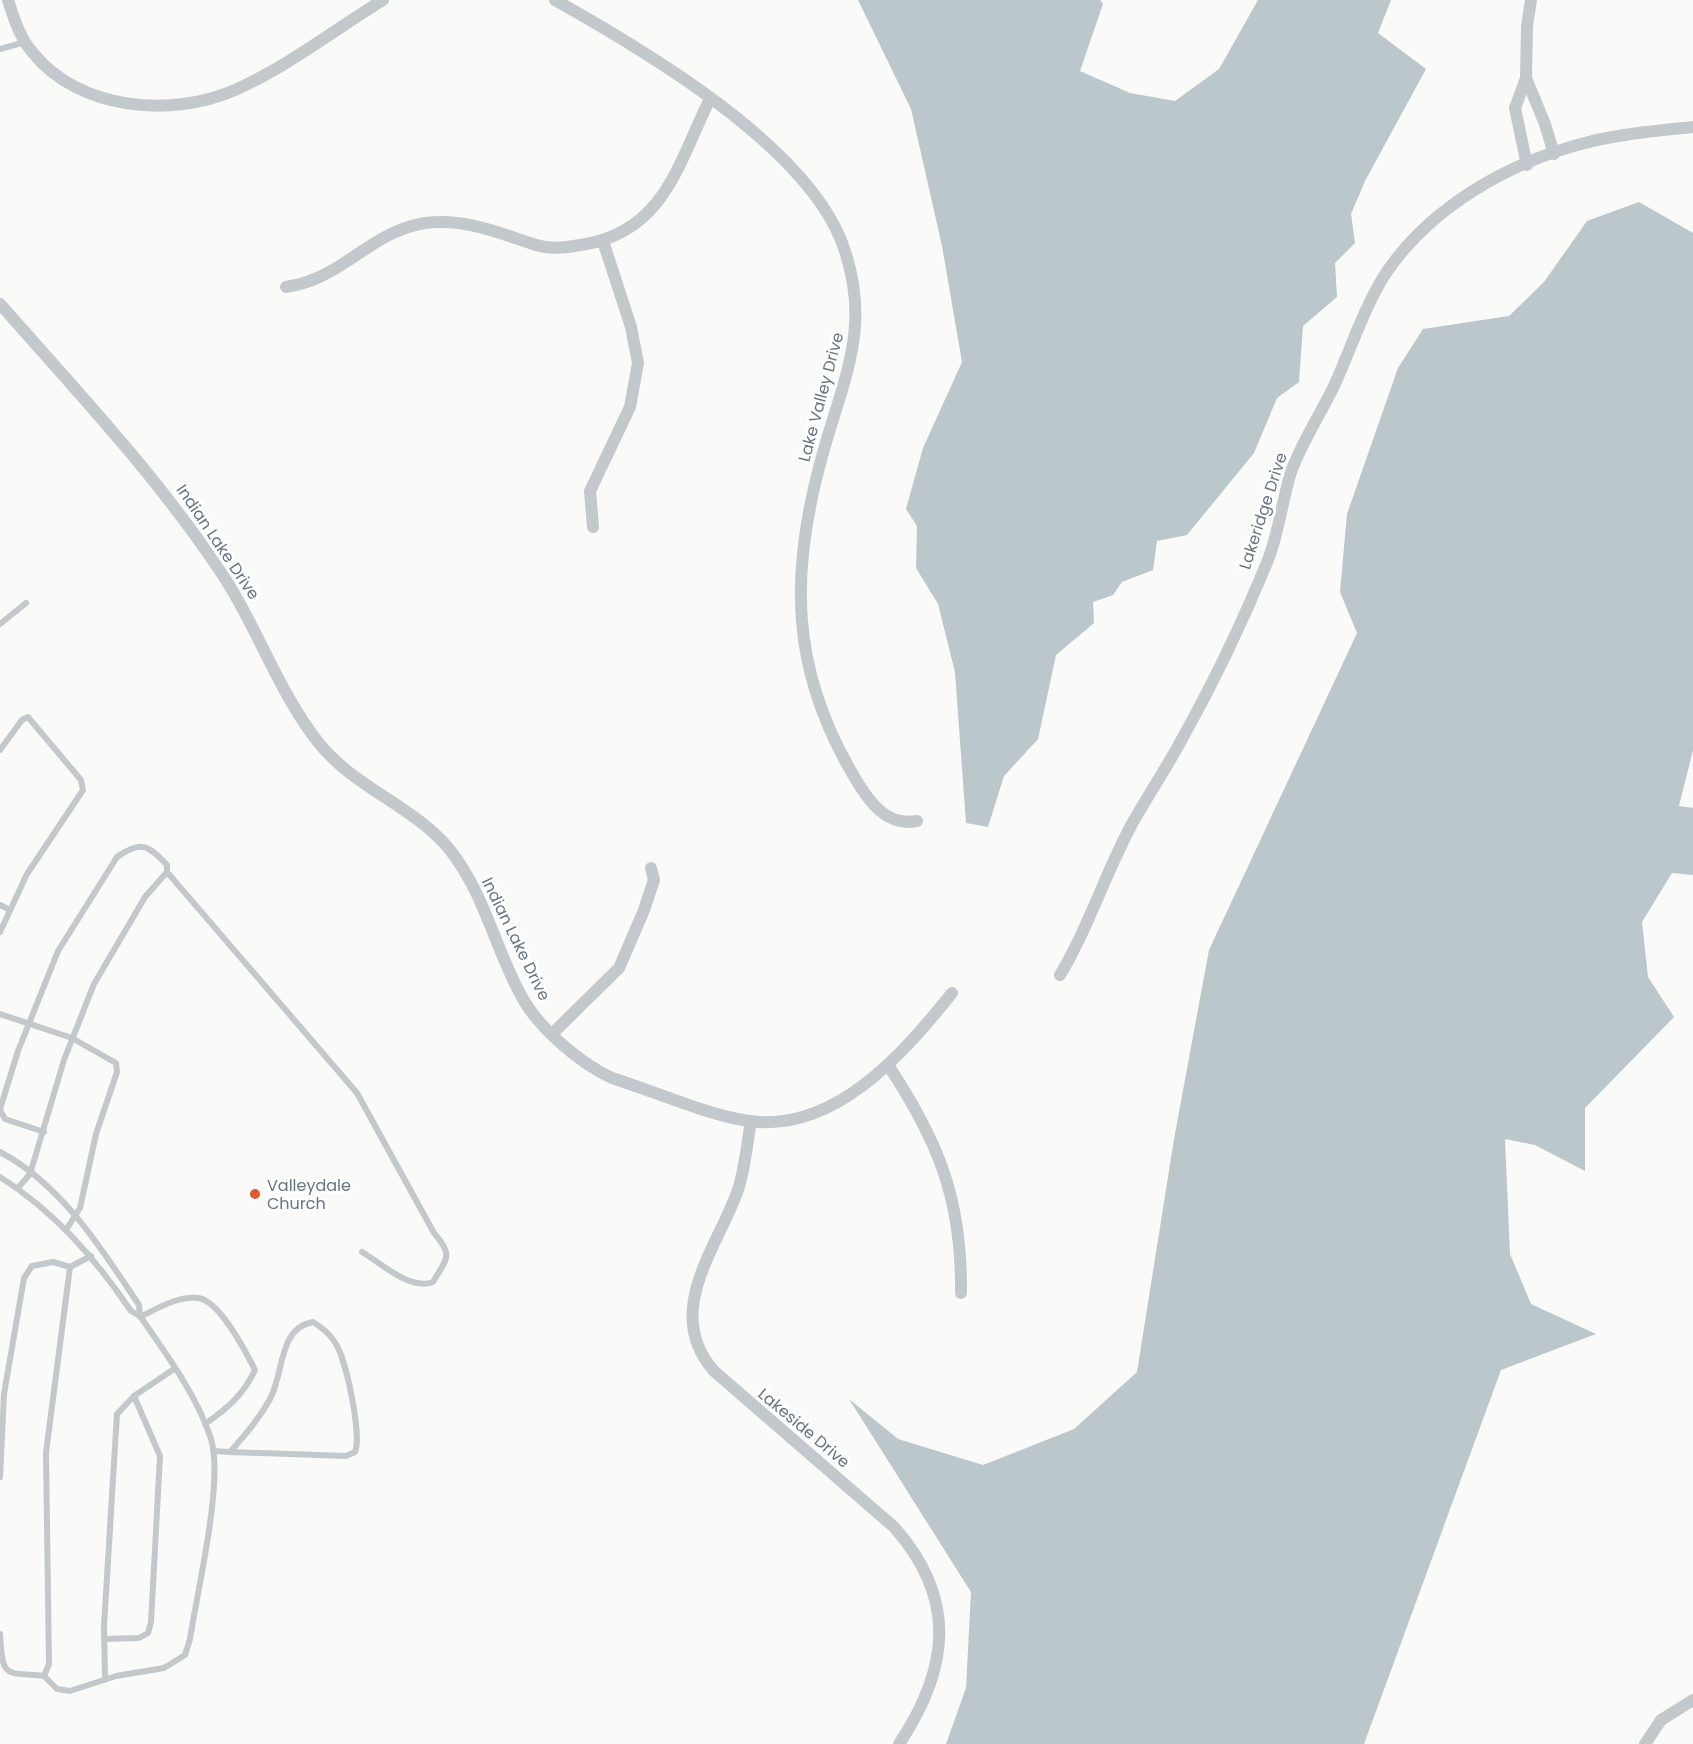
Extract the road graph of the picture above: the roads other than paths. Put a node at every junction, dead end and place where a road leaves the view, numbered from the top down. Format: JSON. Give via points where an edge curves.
{"nodes":[{"id":1,"x":8,"y":0,"type":"edge"},
{"id":2,"x":383,"y":0,"type":"edge"},
{"id":3,"x":555,"y":0,"type":"edge"},
{"id":4,"x":1531,"y":0,"type":"edge"},
{"id":5,"x":25,"y":42,"type":"junction"},
{"id":6,"x":0,"y":49,"type":"edge"},
{"id":7,"x":1526,"y":78,"type":"junction"},
{"id":8,"x":710,"y":99,"type":"junction"},
{"id":9,"x":1693,"y":127,"type":"edge"},
{"id":10,"x":1554,"y":154,"type":"junction"},
{"id":11,"x":1527,"y":165,"type":"junction"},
{"id":12,"x":603,"y":241,"type":"junction"},
{"id":13,"x":286,"y":287,"type":"dead end"},
{"id":14,"x":0,"y":304,"type":"edge"},
{"id":15,"x":593,"y":527,"type":"dead end"},
{"id":16,"x":26,"y":603,"type":"dead end"},
{"id":17,"x":0,"y":624,"type":"edge"},
{"id":18,"x":0,"y":750,"type":"edge"},
{"id":19,"x":917,"y":821,"type":"dead end"},
{"id":20,"x":651,"y":868,"type":"dead end"},
{"id":21,"x":167,"y":872,"type":"junction"},
{"id":22,"x":0,"y":905,"type":"edge"},
{"id":23,"x":10,"y":910,"type":"junction"},
{"id":24,"x":0,"y":932,"type":"edge"},
{"id":25,"x":1060,"y":975,"type":"dead end"},
{"id":26,"x":952,"y":993,"type":"dead end"},
{"id":27,"x":0,"y":1014,"type":"edge"},
{"id":28,"x":28,"y":1024,"type":"junction"},
{"id":29,"x":553,"y":1033,"type":"junction"},
{"id":30,"x":72,"y":1038,"type":"junction"},
{"id":31,"x":888,"y":1065,"type":"junction"},
{"id":32,"x":0,"y":1109,"type":"edge"},
{"id":33,"x":751,"y":1121,"type":"junction"},
{"id":34,"x":44,"y":1132,"type":"junction"},
{"id":35,"x":0,"y":1152,"type":"edge"},
{"id":36,"x":30,"y":1174,"type":"junction"},
{"id":37,"x":0,"y":1177,"type":"edge"},
{"id":38,"x":18,"y":1188,"type":"junction"},
{"id":39,"x":75,"y":1216,"type":"junction"},
{"id":40,"x":66,"y":1230,"type":"junction"},
{"id":41,"x":362,"y":1252,"type":"dead end"},
{"id":42,"x":91,"y":1256,"type":"junction"},
{"id":43,"x":70,"y":1267,"type":"junction"},
{"id":44,"x":961,"y":1293,"type":"dead end"},
{"id":45,"x":140,"y":1316,"type":"junction"},
{"id":46,"x":174,"y":1369,"type":"junction"},
{"id":47,"x":134,"y":1396,"type":"junction"},
{"id":48,"x":205,"y":1424,"type":"junction"},
{"id":49,"x":213,"y":1451,"type":"junction"},
{"id":50,"x":230,"y":1452,"type":"junction"},
{"id":51,"x":0,"y":1477,"type":"edge"},
{"id":52,"x":0,"y":1634,"type":"edge"},
{"id":53,"x":104,"y":1639,"type":"junction"},
{"id":54,"x":44,"y":1676,"type":"junction"},
{"id":55,"x":105,"y":1680,"type":"junction"},
{"id":56,"x":1693,"y":1700,"type":"edge"},
{"id":57,"x":899,"y":1744,"type":"edge"},
{"id":58,"x":1645,"y":1744,"type":"edge"}],
"edges":[{"from":1,"to":5,"type":"street"},
{"from":2,"to":5,"type":"street","via":[[235,90],[174,105],[132,104],[75,88],[34,55]]},
{"from":3,"to":8,"type":"street","name":"Lake Valley Drive"},
{"from":4,"to":7,"type":"street"},
{"from":5,"to":6,"type":"lane"},
{"from":7,"to":10,"type":"street"},
{"from":7,"to":11,"type":"street","via":[[1515,108]]},
{"from":8,"to":12,"type":"street","via":[[678,171],[658,202],[632,225]]},
{"from":8,"to":19,"type":"street","name":"Lake Valley Drive","via":[[782,157],[810,187],[832,222],[849,264],[855,297],[854,351],[818,473],[804,538],[801,616],[806,662],[825,722],[860,788],[886,816],[897,822]]},
{"from":9,"to":10,"type":"street","name":"Lakeridge Drive","via":[[1621,135]]},
{"from":10,"to":11,"type":"street","name":"Lakeridge Drive"},
{"from":11,"to":25,"type":"street","name":"Lakeridge Drive","via":[[1492,181],[1443,212],[1420,232],[1385,275],[1303,443],[1273,545],[1240,623],[1183,738],[1132,823]]},
{"from":12,"to":13,"type":"street","via":[[549,248],[481,226],[427,223],[380,239],[318,280]]},
{"from":12,"to":15,"type":"street","via":[[632,327],[638,363],[630,407],[590,491]]},
{"from":14,"to":29,"type":"street","name":"Indian Lake Drive","via":[[180,512],[244,609],[298,716],[320,745],[342,767],[430,827],[450,851],[483,904],[523,999]]},
{"from":16,"to":17,"type":"lane"},
{"from":18,"to":23,"type":"lane","via":[[28,717],[81,780],[84,790],[27,874]]},
{"from":20,"to":29,"type":"street","via":[[654,880],[618,968]]},
{"from":21,"to":28,"type":"lane","via":[[167,865],[154,851],[142,846],[131,847],[117,857],[58,951]]},
{"from":21,"to":30,"type":"lane","via":[[145,897],[119,938],[94,984]]},
{"from":21,"to":41,"type":"lane","via":[[357,1094],[434,1233],[447,1248],[448,1256],[433,1282],[424,1286]]},
{"from":22,"to":23,"type":"lane"},
{"from":23,"to":24,"type":"lane"},
{"from":26,"to":31,"type":"street","name":"Indian Lake Drive"},
{"from":27,"to":28,"type":"lane"},
{"from":28,"to":30,"type":"lane"},
{"from":28,"to":32,"type":"lane"},
{"from":29,"to":33,"type":"street","name":"Indian Lake Drive","via":[[583,1063],[612,1078]]},
{"from":30,"to":34,"type":"lane"},
{"from":30,"to":39,"type":"lane","via":[[116,1063],[117,1072]]},
{"from":31,"to":33,"type":"street","name":"Indian Lake Drive","via":[[863,1086],[821,1111],[800,1119]]},
{"from":31,"to":44,"type":"street","via":[[921,1115],[943,1165],[954,1213]]},
{"from":32,"to":34,"type":"lane","via":[[5,1119]]},
{"from":33,"to":57,"type":"street","name":"Lakeside Drive","via":[[738,1190],[700,1272],[694,1306],[695,1335],[703,1357],[714,1371],[894,1527],[925,1571],[939,1623],[937,1664],[930,1689]]},
{"from":34,"to":36,"type":"lane"},
{"from":35,"to":36,"type":"lane"},
{"from":36,"to":38,"type":"lane"},
{"from":36,"to":39,"type":"lane"},
{"from":37,"to":38,"type":"lane"},
{"from":38,"to":40,"type":"lane"},
{"from":39,"to":40,"type":"lane"},
{"from":39,"to":45,"type":"lane","via":[[139,1305]]},
{"from":40,"to":42,"type":"lane"},
{"from":42,"to":43,"type":"lane"},
{"from":42,"to":45,"type":"lane","via":[[131,1311]]},
{"from":43,"to":51,"type":"lane","via":[[53,1262],[32,1266],[24,1278],[4,1394]]},
{"from":43,"to":54,"type":"lane","via":[[46,1454],[49,1664]]},
{"from":45,"to":46,"type":"lane"},
{"from":45,"to":48,"type":"lane","via":[[181,1299],[200,1298],[211,1303],[244,1349],[255,1370],[246,1390]]},
{"from":46,"to":47,"type":"lane"},
{"from":46,"to":48,"type":"lane"},
{"from":47,"to":53,"type":"lane","via":[[117,1414]]},
{"from":47,"to":53,"type":"lane","via":[[160,1456],[151,1622],[148,1633],[139,1638]]},
{"from":48,"to":49,"type":"lane"},
{"from":49,"to":50,"type":"lane"},
{"from":49,"to":55,"type":"lane","via":[[216,1479],[185,1655],[164,1668]]},
{"from":50,"to":50,"type":"lane","via":[[346,1456],[355,1452],[357,1432],[341,1355],[334,1341],[313,1322],[304,1323],[288,1340],[271,1398]]},
{"from":52,"to":54,"type":"lane","via":[[1,1659],[7,1671],[16,1676]]},
{"from":53,"to":55,"type":"lane"},
{"from":54,"to":55,"type":"lane","via":[[57,1689],[70,1691]]},
{"from":56,"to":58,"type":"street","via":[[1661,1720]]}]}
